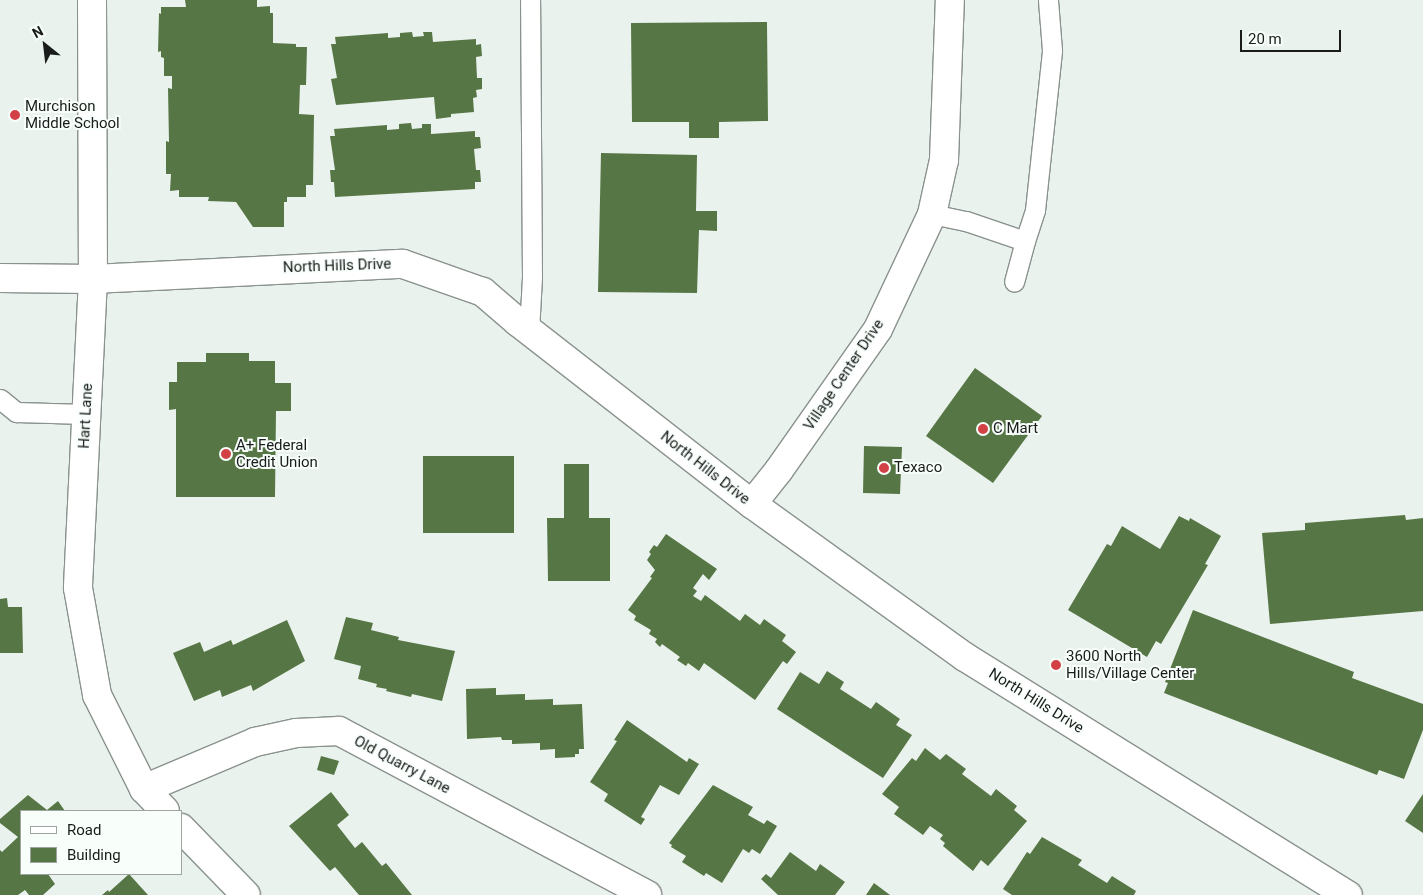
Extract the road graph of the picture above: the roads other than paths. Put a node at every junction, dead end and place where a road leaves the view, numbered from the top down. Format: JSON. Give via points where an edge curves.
{"nodes":[{"id":1,"x":92,"y":0,"type":"edge"},
{"id":2,"x":530,"y":0,"type":"edge"},
{"id":3,"x":950,"y":0,"type":"edge"},
{"id":4,"x":1048,"y":0,"type":"edge"},
{"id":5,"x":932,"y":214,"type":"junction"},
{"id":6,"x":1025,"y":241,"type":"junction"},
{"id":7,"x":0,"y":278,"type":"edge"},
{"id":8,"x":93,"y":279,"type":"junction"},
{"id":9,"x":1014,"y":282,"type":"dead end"},
{"id":10,"x":528,"y":330,"type":"junction"},
{"id":11,"x":0,"y":399,"type":"edge"},
{"id":12,"x":86,"y":414,"type":"junction"},
{"id":13,"x":752,"y":504,"type":"junction"},
{"id":14,"x":144,"y":789,"type":"junction"},
{"id":15,"x":164,"y":810,"type":"edge"},
{"id":16,"x":182,"y":829,"type":"edge"},
{"id":17,"x":246,"y":895,"type":"edge"},
{"id":18,"x":647,"y":895,"type":"edge"},
{"id":19,"x":1348,"y":895,"type":"edge"}],
"edges":[{"from":1,"to":8,"type":"street","name":"Hart Lane"},
{"from":2,"to":10,"type":"lane","via":[[532,277]]},
{"from":3,"to":5,"type":"street","name":"Village Center Drive","via":[[944,160]]},
{"from":4,"to":6,"type":"lane","via":[[1052,50],[1035,210]]},
{"from":5,"to":6,"type":"lane","via":[[966,221]]},
{"from":5,"to":13,"type":"street","name":"Village Center Drive","via":[[878,329]]},
{"from":6,"to":9,"type":"lane"},
{"from":7,"to":8,"type":"street","name":"North Hills Drive"},
{"from":8,"to":10,"type":"street","name":"North Hills Drive","via":[[403,264],[483,292]]},
{"from":8,"to":12,"type":"street","name":"Hart Lane"},
{"from":10,"to":13,"type":"street","name":"North Hills Drive"},
{"from":11,"to":12,"type":"lane","via":[[16,412]]},
{"from":12,"to":14,"type":"street","name":"Hart Lane","via":[[78,588],[96,695]]},
{"from":13,"to":19,"type":"street","name":"North Hills Drive","via":[[964,657]]},
{"from":14,"to":15,"type":"street","name":"Hart Lane"},
{"from":14,"to":18,"type":"street","name":"Old Quarry Lane","via":[[256,742],[296,733],[339,731]]},
{"from":16,"to":17,"type":"street"}]}
